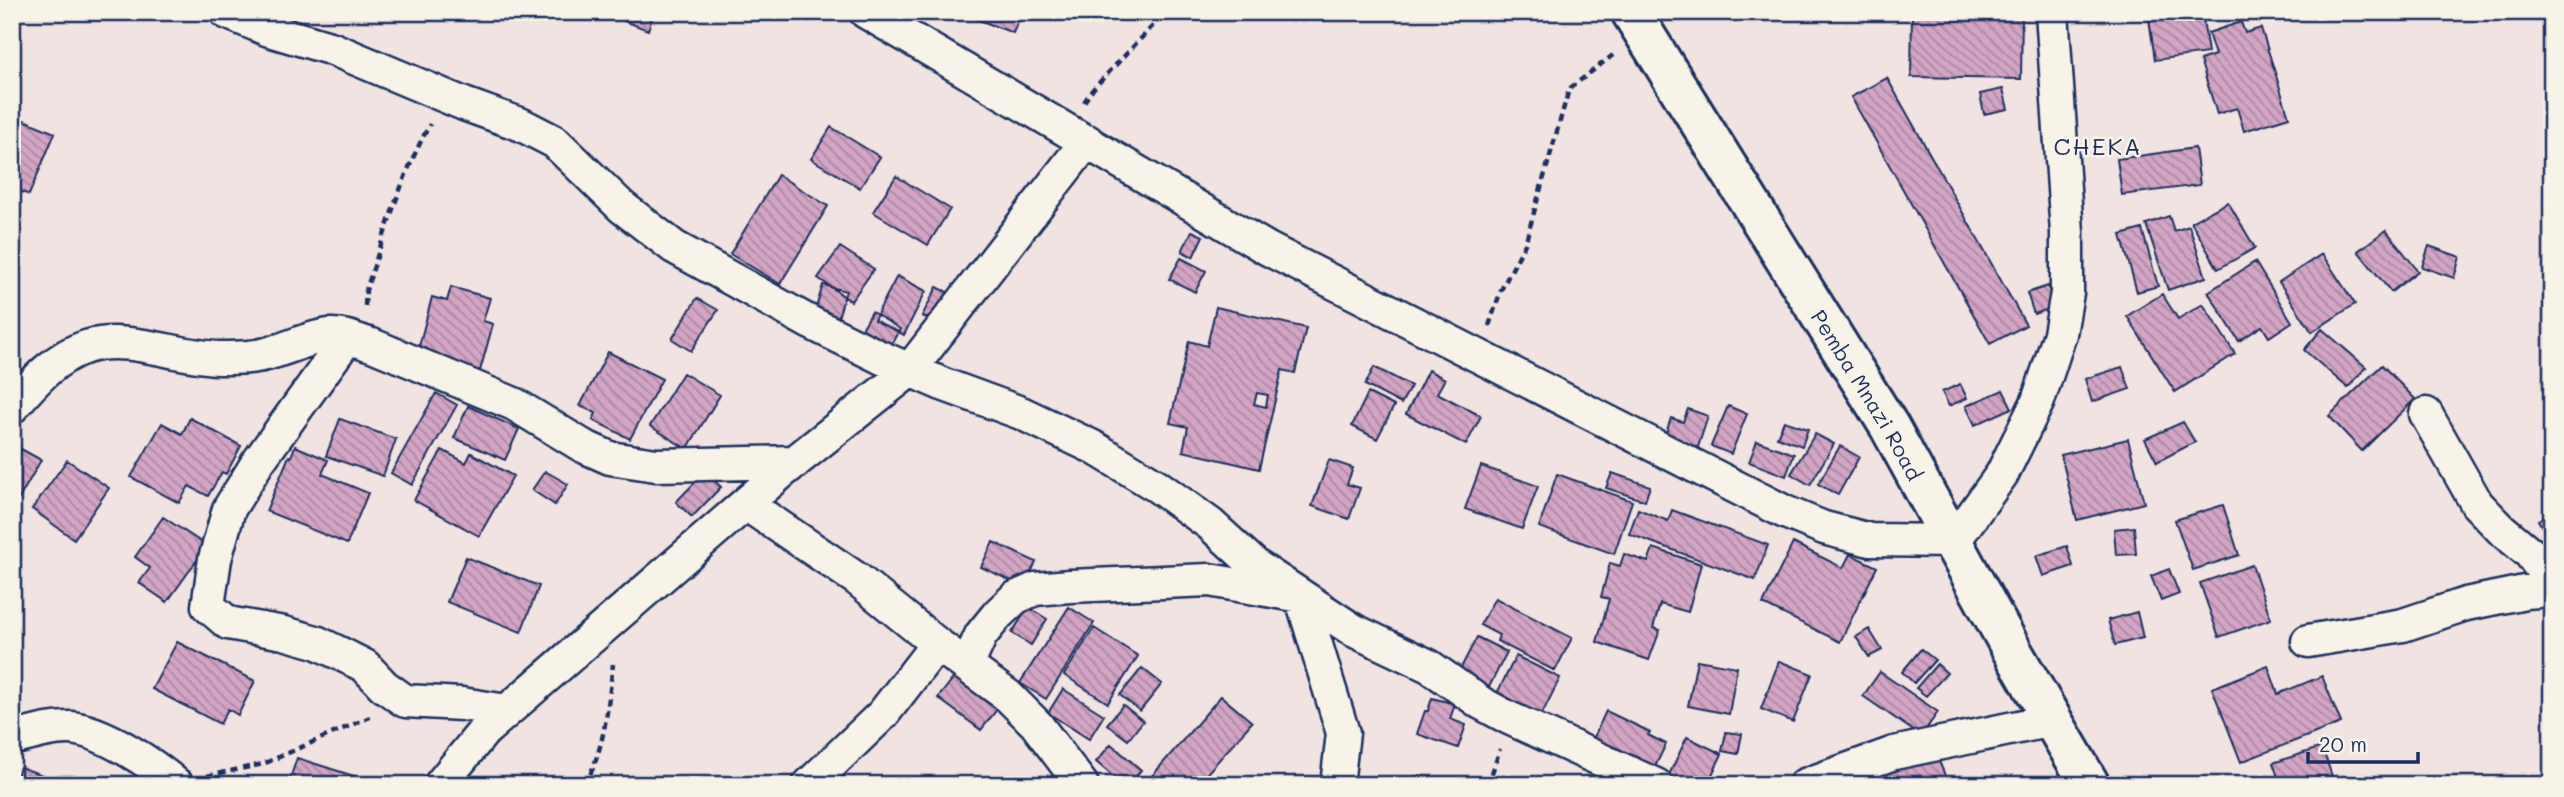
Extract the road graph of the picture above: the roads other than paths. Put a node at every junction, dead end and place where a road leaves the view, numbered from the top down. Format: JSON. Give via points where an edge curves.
{"nodes":[{"id":1,"x":226,"y":12,"type":"edge"},
{"id":2,"x":866,"y":12,"type":"edge"},
{"id":3,"x":2052,"y":12,"type":"edge"},
{"id":4,"x":1637,"y":22,"type":"edge"},
{"id":5,"x":1077,"y":135,"type":"junction"},
{"id":6,"x":360,"y":341,"type":"junction"},
{"id":7,"x":909,"y":371,"type":"junction"},
{"id":8,"x":12,"y":407,"type":"edge"},
{"id":9,"x":2426,"y":414,"type":"dead end"},
{"id":10,"x":795,"y":462,"type":"junction"},
{"id":11,"x":746,"y":504,"type":"junction"},
{"id":12,"x":1954,"y":541,"type":"junction"},
{"id":13,"x":2552,"y":583,"type":"edge"},
{"id":14,"x":2552,"y":590,"type":"edge"},
{"id":15,"x":1301,"y":596,"type":"junction"},
{"id":16,"x":2308,"y":641,"type":"dead end"},
{"id":17,"x":937,"y":644,"type":"junction"},
{"id":18,"x":967,"y":666,"type":"junction"},
{"id":19,"x":507,"y":711,"type":"junction"},
{"id":20,"x":2052,"y":720,"type":"junction"},
{"id":21,"x":12,"y":739,"type":"edge"},
{"id":22,"x":175,"y":783,"type":"edge"},
{"id":23,"x":440,"y":785,"type":"edge"},
{"id":24,"x":810,"y":785,"type":"edge"},
{"id":25,"x":1082,"y":785,"type":"edge"},
{"id":26,"x":1337,"y":785,"type":"edge"},
{"id":27,"x":1656,"y":785,"type":"edge"},
{"id":28,"x":1805,"y":785,"type":"edge"},
{"id":29,"x":2090,"y":785,"type":"edge"}],
"edges":[{"from":1,"to":7,"type":"street","via":[[333,49],[555,142],[622,207],[674,247]]},
{"from":2,"to":5,"type":"street"},
{"from":3,"to":12,"type":"street","via":[[2067,233],[2067,293],[2060,334],[2038,401],[2002,474]]},
{"from":4,"to":12,"type":"main road","name":"Pemba Mnazi Road","via":[[1889,426]]},
{"from":5,"to":7,"type":"street"},
{"from":5,"to":12,"type":"street","via":[[1268,249],[1785,512],[1870,540]]},
{"from":6,"to":8,"type":"street","via":[[330,335],[270,354],[218,358],[110,342],[65,356],[37,378]]},
{"from":6,"to":10,"type":"street","via":[[514,404],[610,458],[656,465]]},
{"from":6,"to":19,"type":"street","via":[[258,463],[229,509],[208,606],[228,623],[316,642],[341,654],[365,666],[405,701]]},
{"from":7,"to":10,"type":"street"},
{"from":7,"to":15,"type":"street","via":[[1021,413],[1093,447],[1157,486]]},
{"from":9,"to":13,"type":"street","via":[[2477,504],[2530,553]]},
{"from":10,"to":11,"type":"street"},
{"from":11,"to":17,"type":"street","via":[[857,579]]},
{"from":11,"to":19,"type":"street"},
{"from":12,"to":20,"type":"main road","name":"Pemba Mnazi Road"},
{"from":14,"to":16,"type":"street","via":[[2466,604],[2403,625]]},
{"from":15,"to":18,"type":"street","via":[[1209,580],[1035,589],[1015,598],[998,614],[981,635]]},
{"from":15,"to":26,"type":"street","via":[[1343,733]]},
{"from":15,"to":27,"type":"street","via":[[1353,630],[1429,666],[1481,703]]},
{"from":17,"to":18,"type":"street"},
{"from":17,"to":24,"type":"street","via":[[883,714]]},
{"from":18,"to":25,"type":"street","via":[[1036,724]]},
{"from":19,"to":23,"type":"street","via":[[484,731]]},
{"from":20,"to":28,"type":"street","via":[[1894,752]]},
{"from":20,"to":29,"type":"main road","name":"Pemba Mnazi Road"},
{"from":21,"to":22,"type":"street","via":[[72,728],[108,741]]}]}
